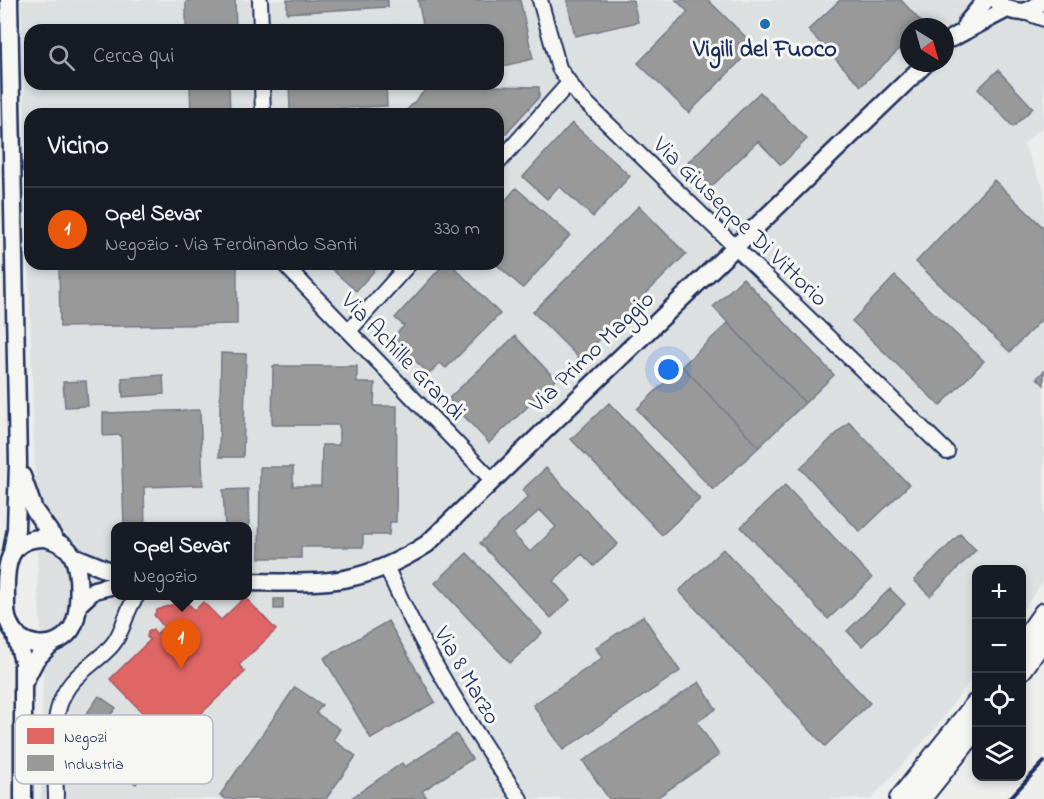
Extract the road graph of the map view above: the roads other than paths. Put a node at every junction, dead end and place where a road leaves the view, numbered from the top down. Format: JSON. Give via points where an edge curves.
{"nodes":[{"id":1,"x":9,"y":0,"type":"edge"},
{"id":2,"x":260,"y":0,"type":"edge"},
{"id":3,"x":540,"y":0,"type":"edge"},
{"id":4,"x":986,"y":0,"type":"edge"},
{"id":5,"x":1042,"y":0,"type":"edge"},
{"id":6,"x":1002,"y":4,"type":"edge"},
{"id":7,"x":1024,"y":12,"type":"junction"},
{"id":8,"x":1044,"y":19,"type":"edge"},
{"id":9,"x":261,"y":24,"type":"edge"},
{"id":10,"x":954,"y":36,"type":"edge"},
{"id":11,"x":954,"y":38,"type":"edge"},
{"id":12,"x":917,"y":72,"type":"edge"},
{"id":13,"x":569,"y":83,"type":"junction"},
{"id":14,"x":262,"y":90,"type":"edge"},
{"id":15,"x":263,"y":108,"type":"edge"},
{"id":16,"x":504,"y":156,"type":"edge"},
{"id":17,"x":736,"y":246,"type":"junction"},
{"id":18,"x":290,"y":270,"type":"edge"},
{"id":19,"x":404,"y":270,"type":"edge"},
{"id":20,"x":350,"y":331,"type":"junction"},
{"id":21,"x":947,"y":452,"type":"dead end"},
{"id":22,"x":18,"y":463,"type":"junction"},
{"id":23,"x":492,"y":480,"type":"junction"},
{"id":24,"x":56,"y":541,"type":"junction"},
{"id":25,"x":12,"y":552,"type":"junction"},
{"id":26,"x":73,"y":556,"type":"junction"},
{"id":27,"x":387,"y":568,"type":"junction"},
{"id":28,"x":252,"y":582,"type":"edge"},
{"id":29,"x":111,"y":584,"type":"edge"},
{"id":30,"x":111,"y":589,"type":"edge"},
{"id":31,"x":117,"y":600,"type":"edge"},
{"id":32,"x":78,"y":605,"type":"junction"},
{"id":33,"x":1044,"y":613,"type":"edge"},
{"id":34,"x":15,"y":634,"type":"junction"},
{"id":35,"x":1026,"y":638,"type":"edge"},
{"id":36,"x":1044,"y":638,"type":"edge"},
{"id":37,"x":51,"y":644,"type":"junction"},
{"id":38,"x":1026,"y":663,"type":"edge"},
{"id":39,"x":24,"y":683,"type":"junction"},
{"id":40,"x":972,"y":709,"type":"edge"},
{"id":41,"x":24,"y":715,"type":"edge"},
{"id":42,"x":58,"y":715,"type":"edge"},
{"id":43,"x":972,"y":734,"type":"edge"},
{"id":44,"x":23,"y":784,"type":"edge"},
{"id":45,"x":23,"y":799,"type":"edge"},
{"id":46,"x":520,"y":799,"type":"edge"},
{"id":47,"x":900,"y":799,"type":"edge"},
{"id":48,"x":920,"y":799,"type":"edge"}],
"edges":[{"from":1,"to":22,"type":"main road"},
{"from":2,"to":9,"type":"street"},
{"from":3,"to":13,"type":"street","name":"Via Giuseppe Di Vittorio","via":[[559,68]]},
{"from":4,"to":10,"type":"main road"},
{"from":5,"to":7,"type":"main road"},
{"from":6,"to":7,"type":"main road"},
{"from":6,"to":11,"type":"main road"},
{"from":7,"to":8,"type":"street"},
{"from":12,"to":17,"type":"main road","name":"Via Primo Maggio"},
{"from":13,"to":16,"type":"street"},
{"from":13,"to":17,"type":"street","name":"Via Giuseppe Di Vittorio"},
{"from":14,"to":15,"type":"street"},
{"from":17,"to":21,"type":"street","name":"Via Giuseppe Di Vittorio"},
{"from":17,"to":23,"type":"main road","name":"Via Primo Maggio"},
{"from":18,"to":20,"type":"street","name":"Via Achille Grandi"},
{"from":19,"to":20,"type":"street"},
{"from":20,"to":23,"type":"street","name":"Via Achille Grandi"},
{"from":22,"to":24,"type":"main road","via":[[34,510]]},
{"from":22,"to":25,"type":"main road"},
{"from":23,"to":27,"type":"main road","name":"Via Primo Maggio","via":[[427,544]]},
{"from":24,"to":25,"type":"main road","via":[[32,539]]},
{"from":24,"to":26,"type":"main road"},
{"from":25,"to":34,"type":"main road","via":[[6,569],[6,605],[9,625]]},
{"from":26,"to":29,"type":"main road"},
{"from":26,"to":32,"type":"main road"},
{"from":27,"to":28,"type":"main road","name":"Via Primo Maggio","via":[[352,579]]},
{"from":27,"to":46,"type":"street","name":"Via 8 Marzo","via":[[412,623],[477,735]]},
{"from":30,"to":32,"type":"main road","via":[[94,590]]},
{"from":31,"to":42,"type":"street","via":[[114,643],[69,686]]},
{"from":32,"to":37,"type":"main road","via":[[77,617],[68,633]]},
{"from":33,"to":35,"type":"highway"},
{"from":34,"to":37,"type":"main road","via":[[32,644]]},
{"from":34,"to":39,"type":"main road"},
{"from":36,"to":38,"type":"highway"},
{"from":37,"to":39,"type":"main road","via":[[36,659]]},
{"from":39,"to":41,"type":"main road"},
{"from":40,"to":47,"type":"highway"},
{"from":43,"to":48,"type":"highway"},
{"from":44,"to":45,"type":"main road"}]}
